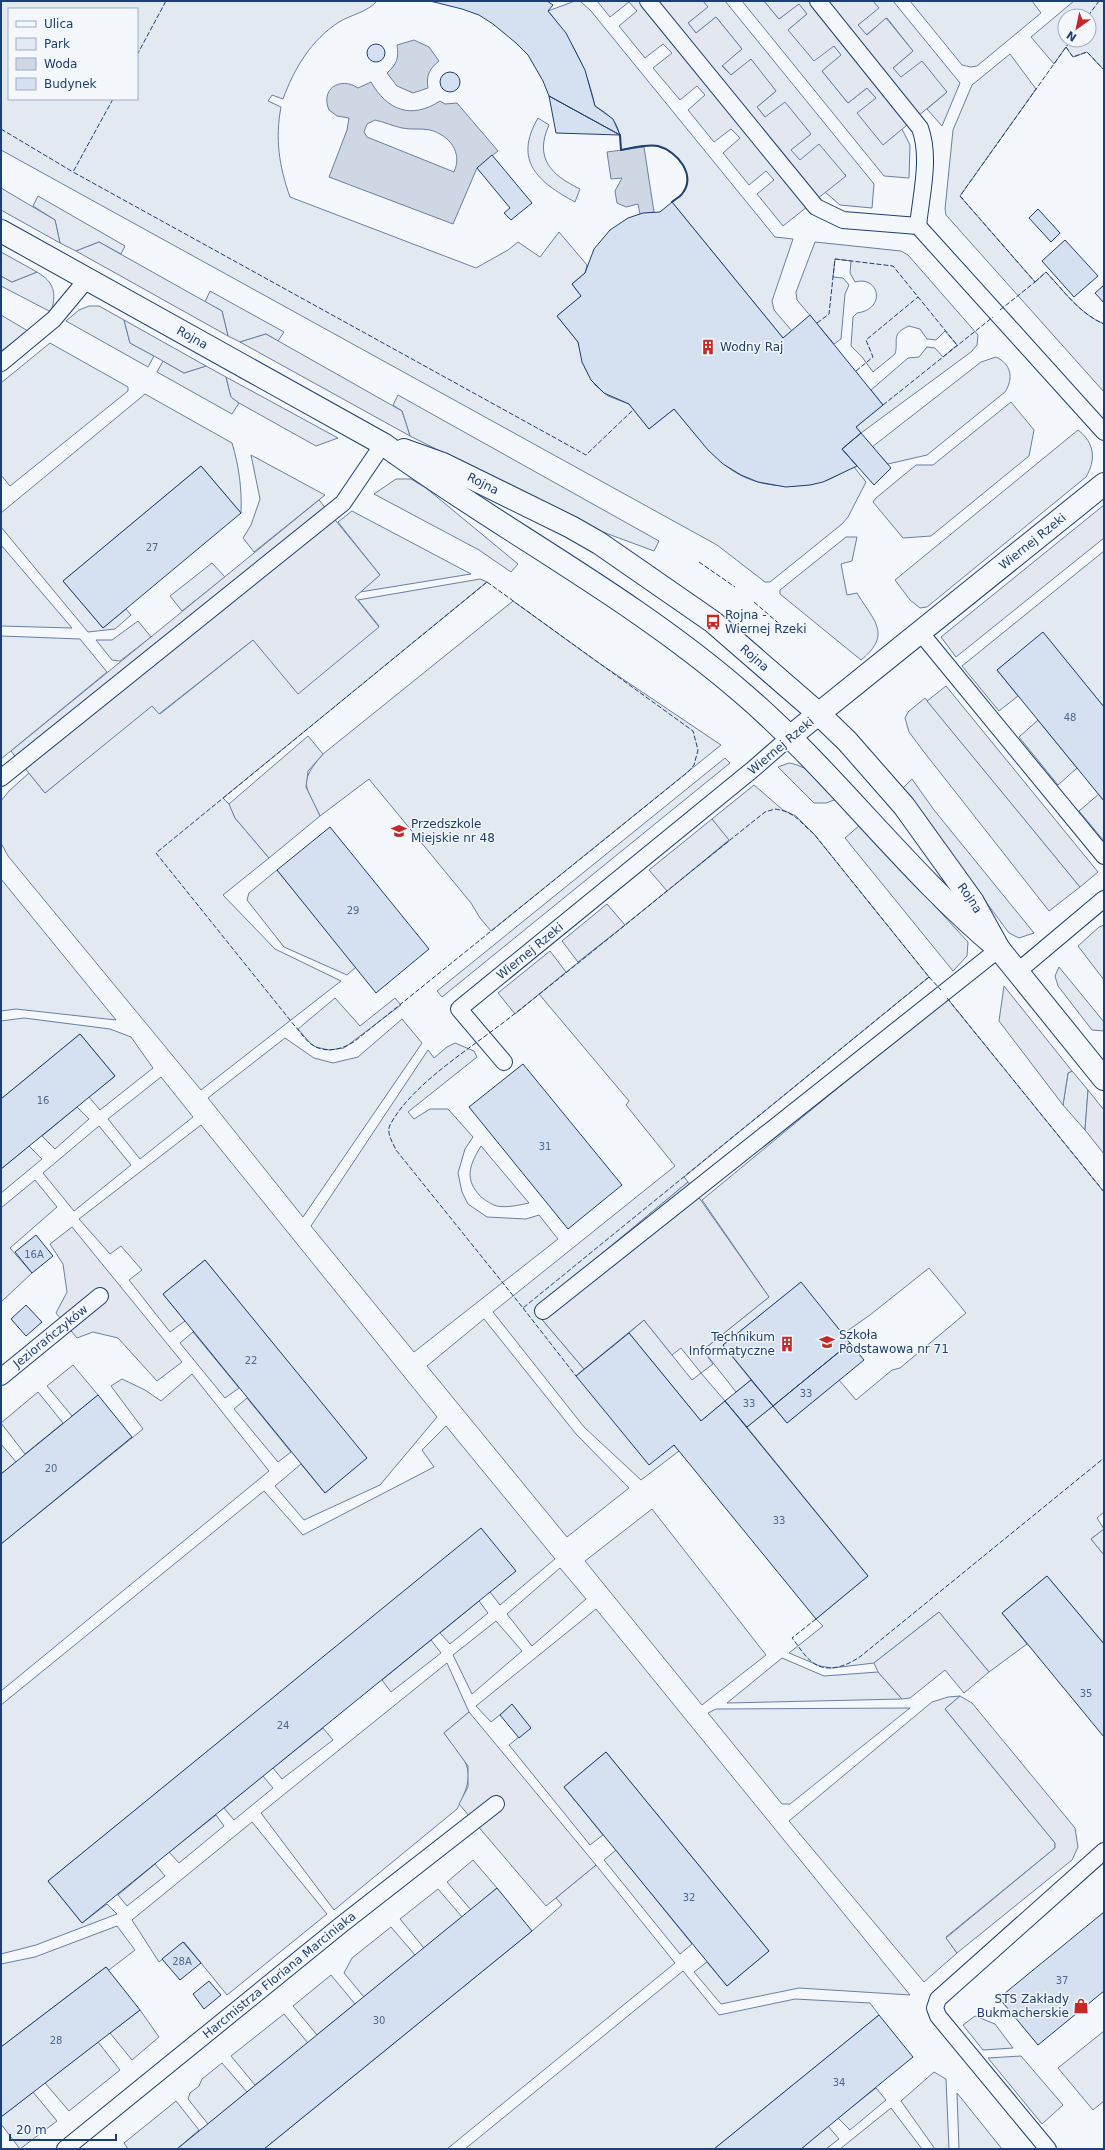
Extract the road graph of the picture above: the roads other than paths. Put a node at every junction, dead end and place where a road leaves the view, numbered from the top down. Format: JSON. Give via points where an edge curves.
{"nodes":[{"id":1,"x":648,"y":1,"type":"edge"},
{"id":2,"x":818,"y":1,"type":"edge"},
{"id":3,"x":918,"y":226,"type":"junction"},
{"id":4,"x":1,"y":231,"type":"edge"},
{"id":5,"x":88,"y":278,"type":"junction"},
{"id":6,"x":1,"y":363,"type":"edge"},
{"id":7,"x":1104,"y":432,"type":"edge"},
{"id":8,"x":384,"y":444,"type":"junction"},
{"id":9,"x":1104,"y":484,"type":"edge"},
{"id":10,"x":920,"y":632,"type":"junction"},
{"id":11,"x":819,"y":714,"type":"junction"},
{"id":12,"x":791,"y":736,"type":"junction"},
{"id":13,"x":1,"y":778,"type":"edge"},
{"id":14,"x":1104,"y":856,"type":"edge"},
{"id":15,"x":1104,"y":899,"type":"edge"},
{"id":16,"x":999,"y":950,"type":"junction"},
{"id":17,"x":1017,"y":972,"type":"junction"},
{"id":18,"x":504,"y":1062,"type":"dead end"},
{"id":19,"x":1104,"y":1079,"type":"edge"},
{"id":20,"x":100,"y":1296,"type":"dead end"},
{"id":21,"x":543,"y":1311,"type":"dead end"},
{"id":22,"x":1,"y":1376,"type":"edge"},
{"id":23,"x":496,"y":1804,"type":"dead end"},
{"id":24,"x":1104,"y":1851,"type":"edge"},
{"id":25,"x":65,"y":2149,"type":"edge"},
{"id":26,"x":1048,"y":2149,"type":"edge"}],
"edges":[{"from":1,"to":3,"type":"lane","via":[[816,207],[843,220]]},
{"from":2,"to":3,"type":"lane","via":[[920,128],[925,152]]},
{"from":3,"to":7,"type":"lane"},
{"from":4,"to":5,"type":"street","name":"Rojna"},
{"from":5,"to":6,"type":"lane","via":[[54,319]]},
{"from":5,"to":8,"type":"street","name":"Rojna"},
{"from":8,"to":11,"type":"street","name":"Rojna","via":[[443,464],[571,526],[599,543],[712,622]]},
{"from":8,"to":12,"type":"street","name":"Rojna","via":[[434,480],[652,621],[741,691]]},
{"from":8,"to":13,"type":"lane","via":[[343,503]]},
{"from":9,"to":10,"type":"street","name":"Wiernej Rzeki"},
{"from":10,"to":11,"type":"street","name":"Wiernej Rzeki"},
{"from":10,"to":14,"type":"lane"},
{"from":11,"to":12,"type":"street","name":"Wiernej Rzeki"},
{"from":11,"to":16,"type":"street","name":"Rojna","via":[[847,741],[904,806],[973,902]]},
{"from":12,"to":16,"type":"street","name":"Rojna","via":[[964,920]]},
{"from":12,"to":18,"type":"lane","name":"Wiernej Rzeki","via":[[459,1009]]},
{"from":15,"to":17,"type":"lane"},
{"from":16,"to":17,"type":"street","name":"Rojna"},
{"from":16,"to":21,"type":"lane"},
{"from":17,"to":19,"type":"street","name":"Rojna"},
{"from":20,"to":22,"type":"lane","name":"Jeziorańczyków"},
{"from":23,"to":25,"type":"lane","name":"Harcmistrza Floriana Marciniaka","via":[[341,1925]]},
{"from":24,"to":26,"type":"lane","via":[[938,1999],[935,2008],[938,2016]]}]}
